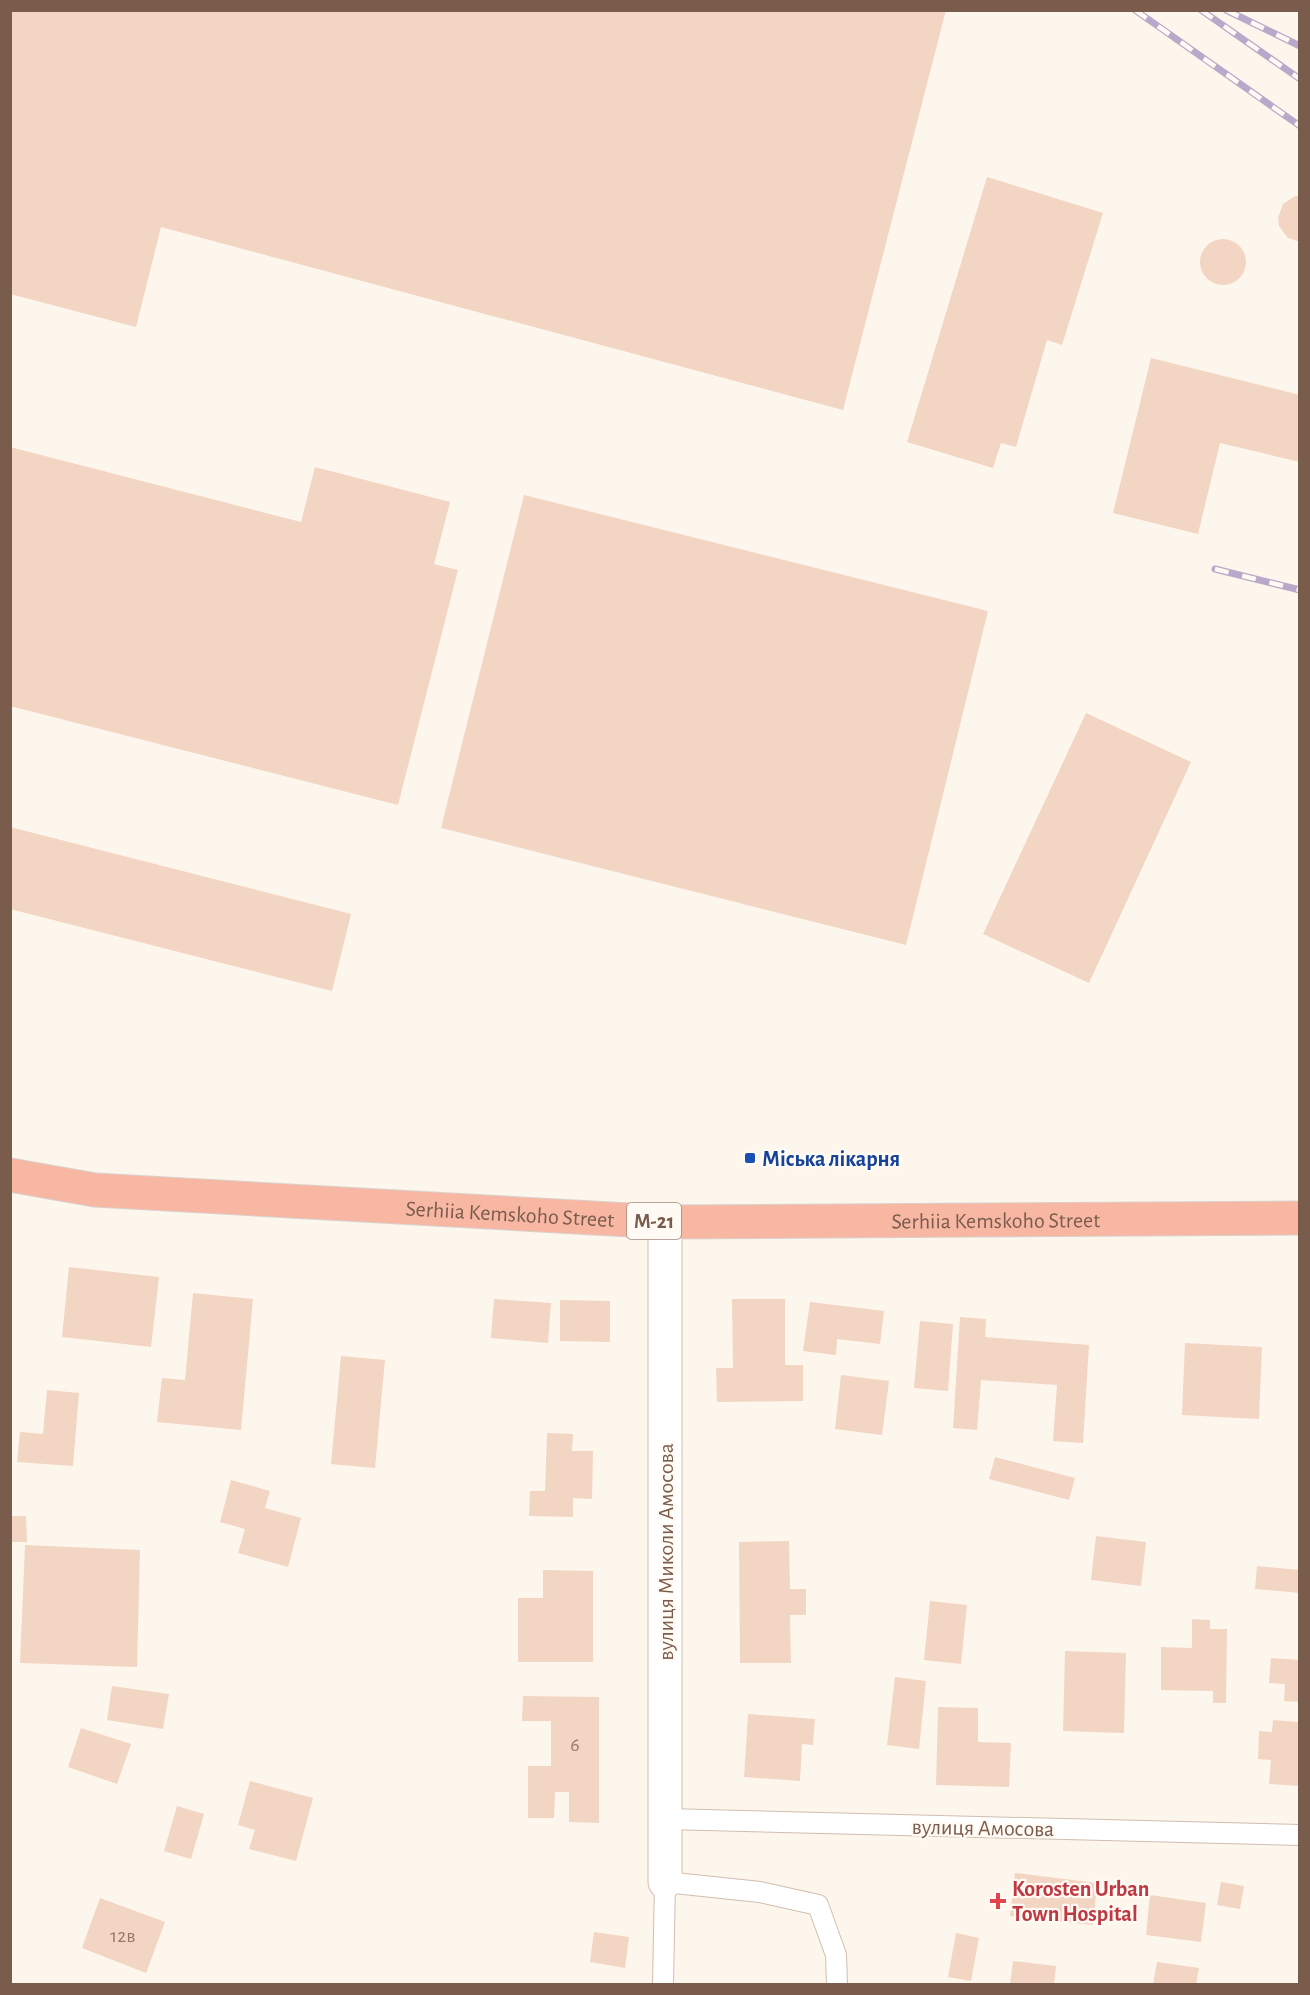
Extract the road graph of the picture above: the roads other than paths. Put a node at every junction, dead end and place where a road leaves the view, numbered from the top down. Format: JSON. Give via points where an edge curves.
{"nodes":[{"id":1,"x":10,"y":1175,"type":"edge"},
{"id":2,"x":1299,"y":1218,"type":"edge"},
{"id":3,"x":665,"y":1222,"type":"junction"},
{"id":4,"x":666,"y":1819,"type":"junction"},
{"id":5,"x":1299,"y":1835,"type":"edge"},
{"id":6,"x":665,"y":1882,"type":"junction"},
{"id":7,"x":663,"y":1984,"type":"edge"},
{"id":8,"x":837,"y":1984,"type":"edge"}],
"edges":[{"from":1,"to":3,"type":"highway","name":"Serhiia Kemskoho Street","number":"М-21","via":[[95,1191]]},
{"from":2,"to":3,"type":"highway","name":"Serhiia Kemskoho Street","number":"М-21"},
{"from":3,"to":4,"type":"street","name":"вулиця Миколи Амосова"},
{"from":4,"to":5,"type":"lane","name":"вулиця Амосова"},
{"from":4,"to":6,"type":"street","name":"вулиця Миколи Амосова"},
{"from":6,"to":7,"type":"lane"},
{"from":6,"to":8,"type":"lane","via":[[760,1892],[818,1905],[836,1955]]}]}
